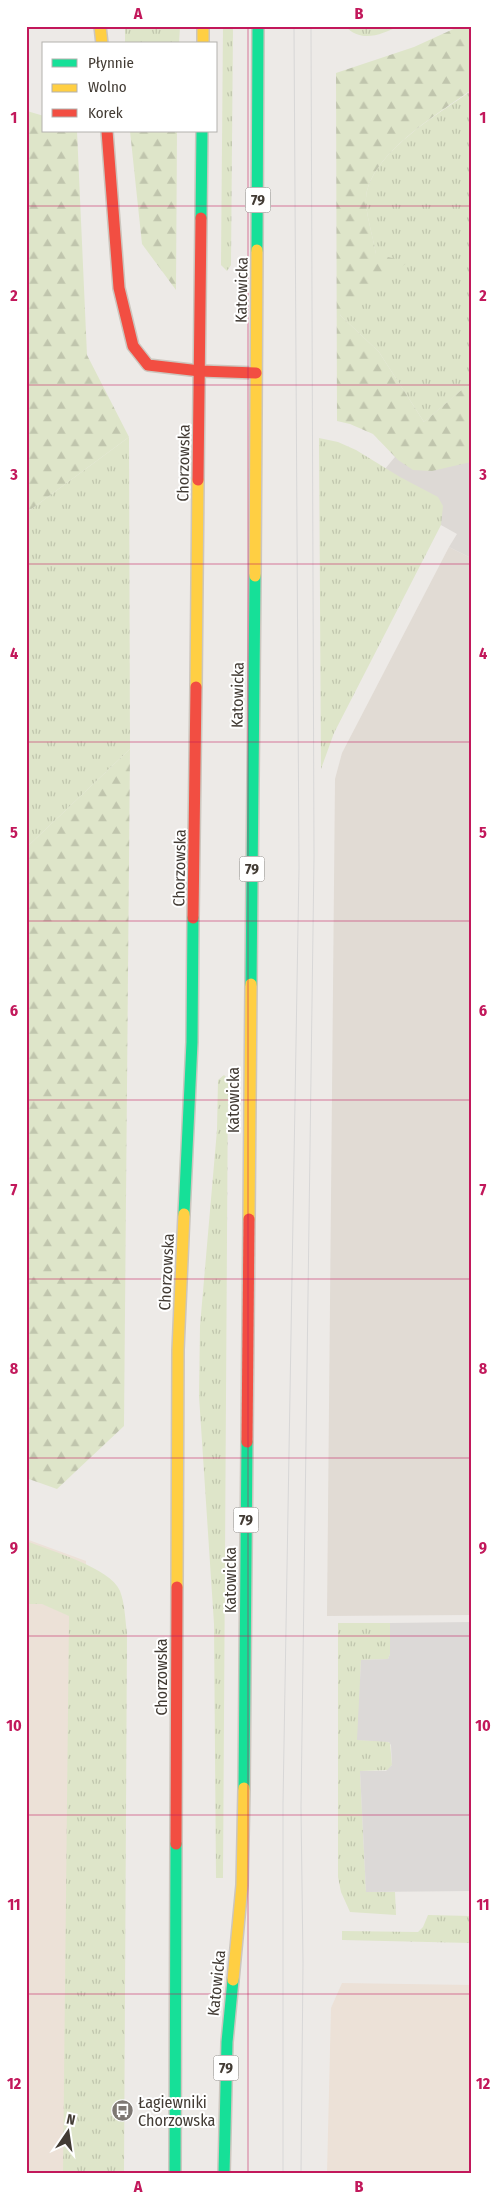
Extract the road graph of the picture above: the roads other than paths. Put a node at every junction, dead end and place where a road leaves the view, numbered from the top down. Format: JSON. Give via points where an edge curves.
{"nodes":[{"id":1,"x":100,"y":26,"type":"edge"},
{"id":2,"x":203,"y":26,"type":"edge"},
{"id":3,"x":258,"y":26,"type":"edge"},
{"id":4,"x":102,"y":42,"type":"edge"},
{"id":5,"x":203,"y":42,"type":"edge"},
{"id":6,"x":107,"y":132,"type":"edge"},
{"id":7,"x":202,"y":132,"type":"edge"},
{"id":8,"x":200,"y":371,"type":"junction"},
{"id":9,"x":256,"y":373,"type":"junction"},
{"id":10,"x":175,"y":2174,"type":"edge"},
{"id":11,"x":224,"y":2174,"type":"edge"}],
"edges":[{"from":1,"to":4,"type":"main road"},
{"from":2,"to":5,"type":"main road"},
{"from":3,"to":9,"type":"main road","name":"Katowicka","number":"79"},
{"from":6,"to":8,"type":"main road","via":[[119,288],[133,346],[148,365]]},
{"from":7,"to":8,"type":"main road","name":"Chorzowska"},
{"from":8,"to":9,"type":"main road"},
{"from":8,"to":10,"type":"main road","name":"Chorzowska","via":[[192,1042],[178,1350]]},
{"from":9,"to":11,"type":"main road","name":"Katowicka","number":"79","via":[[244,1846],[227,2042]]}]}
